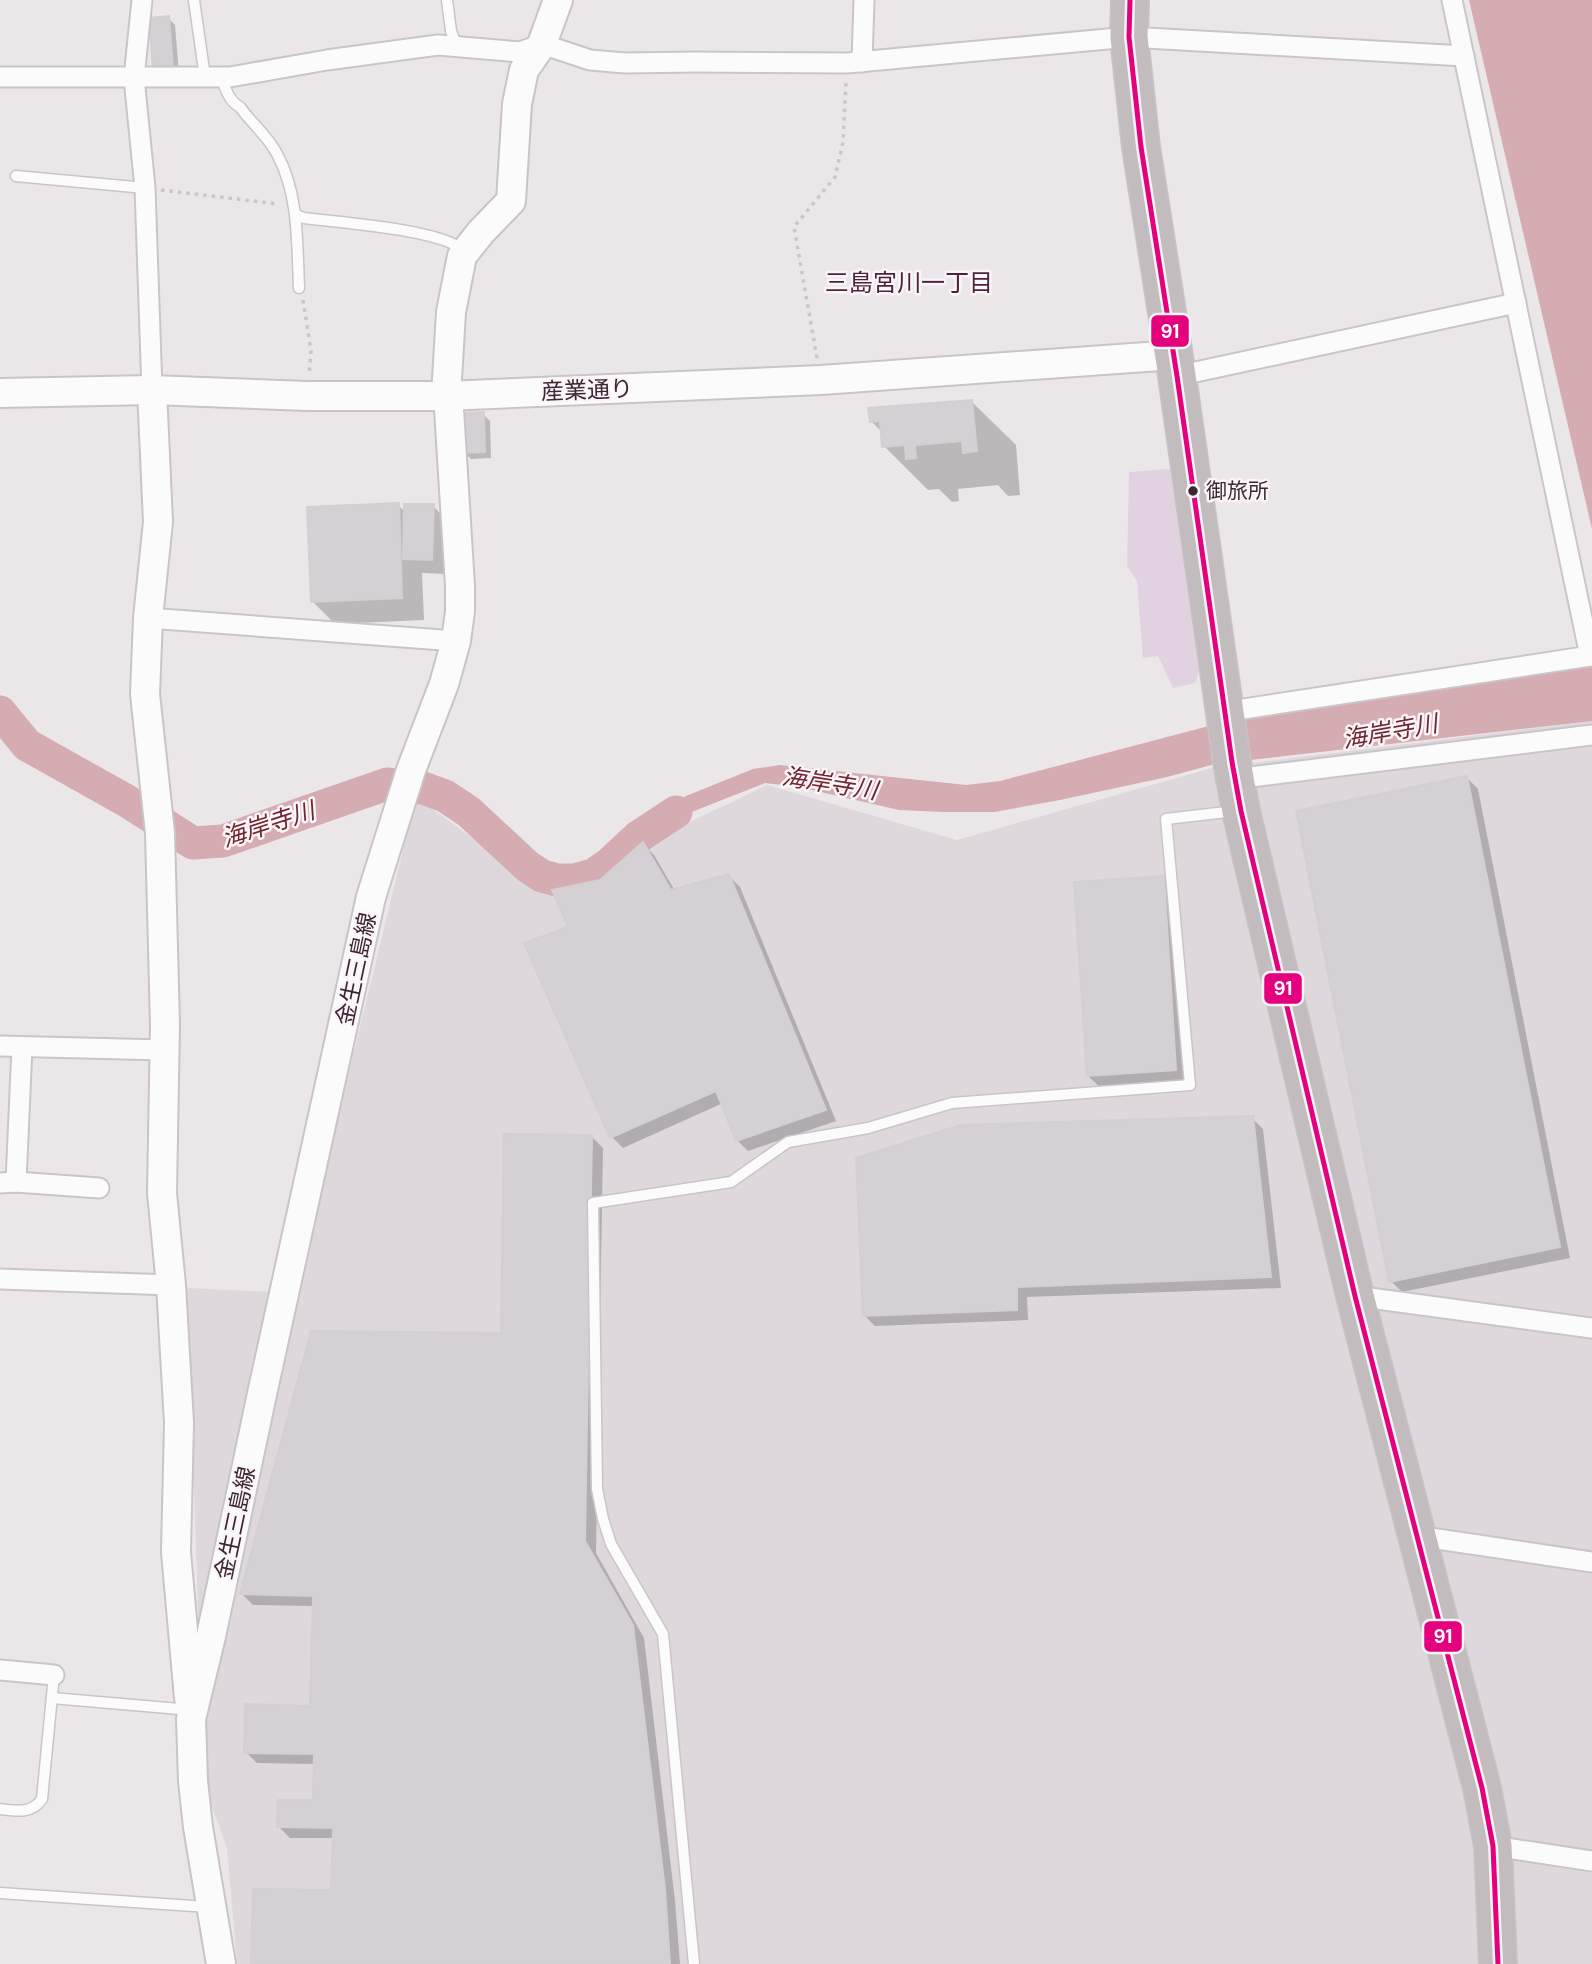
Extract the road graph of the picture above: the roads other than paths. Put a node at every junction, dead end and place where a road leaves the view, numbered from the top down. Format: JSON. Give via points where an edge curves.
{"nodes":[{"id":1,"x":142,"y":0,"type":"edge"},
{"id":2,"x":194,"y":0,"type":"edge"},
{"id":3,"x":447,"y":0,"type":"edge"},
{"id":4,"x":558,"y":0,"type":"edge"},
{"id":5,"x":864,"y":0,"type":"edge"},
{"id":6,"x":1130,"y":0,"type":"edge"},
{"id":7,"x":1452,"y":0,"type":"edge"},
{"id":8,"x":1129,"y":37,"type":"junction"},
{"id":9,"x":542,"y":44,"type":"junction"},
{"id":10,"x":456,"y":45,"type":"junction"},
{"id":11,"x":1464,"y":56,"type":"junction"},
{"id":12,"x":854,"y":62,"type":"junction"},
{"id":13,"x":0,"y":77,"type":"edge"},
{"id":14,"x":214,"y":77,"type":"junction"},
{"id":15,"x":134,"y":78,"type":"junction"},
{"id":16,"x":16,"y":176,"type":"dead end"},
{"id":17,"x":145,"y":188,"type":"junction"},
{"id":18,"x":295,"y":210,"type":"junction"},
{"id":19,"x":465,"y":252,"type":"junction"},
{"id":20,"x":299,"y":288,"type":"road end"},
{"id":21,"x":1516,"y":303,"type":"junction"},
{"id":22,"x":1175,"y":365,"type":"junction"},
{"id":23,"x":152,"y":390,"type":"junction"},
{"id":24,"x":0,"y":393,"type":"edge"},
{"id":25,"x":446,"y":396,"type":"junction"},
{"id":26,"x":148,"y":618,"type":"junction"},
{"id":27,"x":456,"y":641,"type":"junction"},
{"id":28,"x":1225,"y":717,"type":"junction"},
{"id":29,"x":1592,"y":735,"type":"edge"},
{"id":30,"x":1236,"y":784,"type":"junction"},
{"id":31,"x":0,"y":1046,"type":"edge"},
{"id":32,"x":22,"y":1047,"type":"junction"},
{"id":33,"x":165,"y":1050,"type":"junction"},
{"id":34,"x":6,"y":1182,"type":"edge"},
{"id":35,"x":99,"y":1188,"type":"dead end"},
{"id":36,"x":0,"y":1201,"type":"edge"},
{"id":37,"x":0,"y":1279,"type":"edge"},
{"id":38,"x":171,"y":1285,"type":"junction"},
{"id":39,"x":1355,"y":1296,"type":"junction"},
{"id":40,"x":1592,"y":1328,"type":"edge"},
{"id":41,"x":1417,"y":1536,"type":"junction"},
{"id":42,"x":1592,"y":1562,"type":"edge"},
{"id":43,"x":0,"y":1671,"type":"edge"},
{"id":44,"x":54,"y":1675,"type":"joint"},
{"id":45,"x":52,"y":1698,"type":"junction"},
{"id":46,"x":191,"y":1714,"type":"junction"},
{"id":47,"x":0,"y":1809,"type":"edge"},
{"id":48,"x":1493,"y":1846,"type":"junction"},
{"id":49,"x":1592,"y":1861,"type":"edge"},
{"id":50,"x":0,"y":1893,"type":"edge"},
{"id":51,"x":212,"y":1908,"type":"junction"},
{"id":52,"x":221,"y":1964,"type":"edge"},
{"id":53,"x":694,"y":1964,"type":"edge"},
{"id":54,"x":1499,"y":1964,"type":"edge"}],
"edges":[{"from":1,"to":15,"type":"street"},
{"from":2,"to":14,"type":"lane"},
{"from":3,"to":10,"type":"lane"},
{"from":4,"to":9,"type":"street","name":"金生三島線"},
{"from":5,"to":12,"type":"street"},
{"from":6,"to":8,"type":"highway"},
{"from":7,"to":11,"type":"street"},
{"from":8,"to":11,"type":"street"},
{"from":8,"to":12,"type":"street"},
{"from":8,"to":22,"type":"highway"},
{"from":9,"to":10,"type":"street","via":[[520,51]]},
{"from":9,"to":12,"type":"street","via":[[590,60],[625,63]]},
{"from":9,"to":19,"type":"street","name":"金生三島線","via":[[524,70],[517,104],[511,201]]},
{"from":10,"to":14,"type":"street"},
{"from":11,"to":21,"type":"street"},
{"from":13,"to":15,"type":"street"},
{"from":14,"to":15,"type":"street"},
{"from":14,"to":18,"type":"lane","via":[[277,153]]},
{"from":15,"to":17,"type":"street"},
{"from":16,"to":17,"type":"lane"},
{"from":17,"to":23,"type":"street"},
{"from":18,"to":19,"type":"lane","via":[[304,218],[434,237]]},
{"from":18,"to":20,"type":"lane"},
{"from":19,"to":25,"type":"street","name":"金生三島線","via":[[451,312]]},
{"from":21,"to":22,"type":"street"},
{"from":21,"to":28,"type":"street","via":[[1590,656]]},
{"from":22,"to":25,"type":"street","name":"産業通り"},
{"from":22,"to":28,"type":"highway"},
{"from":23,"to":24,"type":"street","name":"産業通り"},
{"from":23,"to":25,"type":"street","name":"産業通り"},
{"from":23,"to":26,"type":"street","via":[[158,522]]},
{"from":25,"to":27,"type":"street","name":"金生三島線","via":[[460,586]]},
{"from":26,"to":27,"type":"street"},
{"from":26,"to":33,"type":"street","via":[[145,694],[159,822]]},
{"from":27,"to":46,"type":"street","name":"金生三島線","via":[[371,897]]},
{"from":28,"to":30,"type":"highway"},
{"from":29,"to":30,"type":"street"},
{"from":30,"to":39,"type":"highway"},
{"from":30,"to":53,"type":"lane","via":[[1166,819],[1190,1085],[952,1103],[868,1128],[788,1142],[731,1182],[593,1203],[597,1489],[611,1544],[663,1634]]},
{"from":31,"to":32,"type":"street"},
{"from":32,"to":33,"type":"street"},
{"from":32,"to":34,"type":"street"},
{"from":33,"to":38,"type":"street","via":[[162,1193]]},
{"from":34,"to":35,"type":"street"},
{"from":34,"to":36,"type":"street"},
{"from":37,"to":38,"type":"street"},
{"from":38,"to":46,"type":"street","via":[[179,1423],[176,1552]]},
{"from":39,"to":40,"type":"street"},
{"from":39,"to":41,"type":"highway"},
{"from":41,"to":42,"type":"street"},
{"from":41,"to":48,"type":"highway"},
{"from":43,"to":44,"type":"street"},
{"from":44,"to":45,"type":"lane"},
{"from":45,"to":46,"type":"lane"},
{"from":45,"to":47,"type":"lane","via":[[42,1799],[28,1810]]},
{"from":46,"to":51,"type":"street","name":"金生三島線","via":[[193,1781]]},
{"from":48,"to":49,"type":"street"},
{"from":48,"to":54,"type":"highway"},
{"from":50,"to":51,"type":"lane"},
{"from":51,"to":52,"type":"street","name":"金生三島線"}]}
